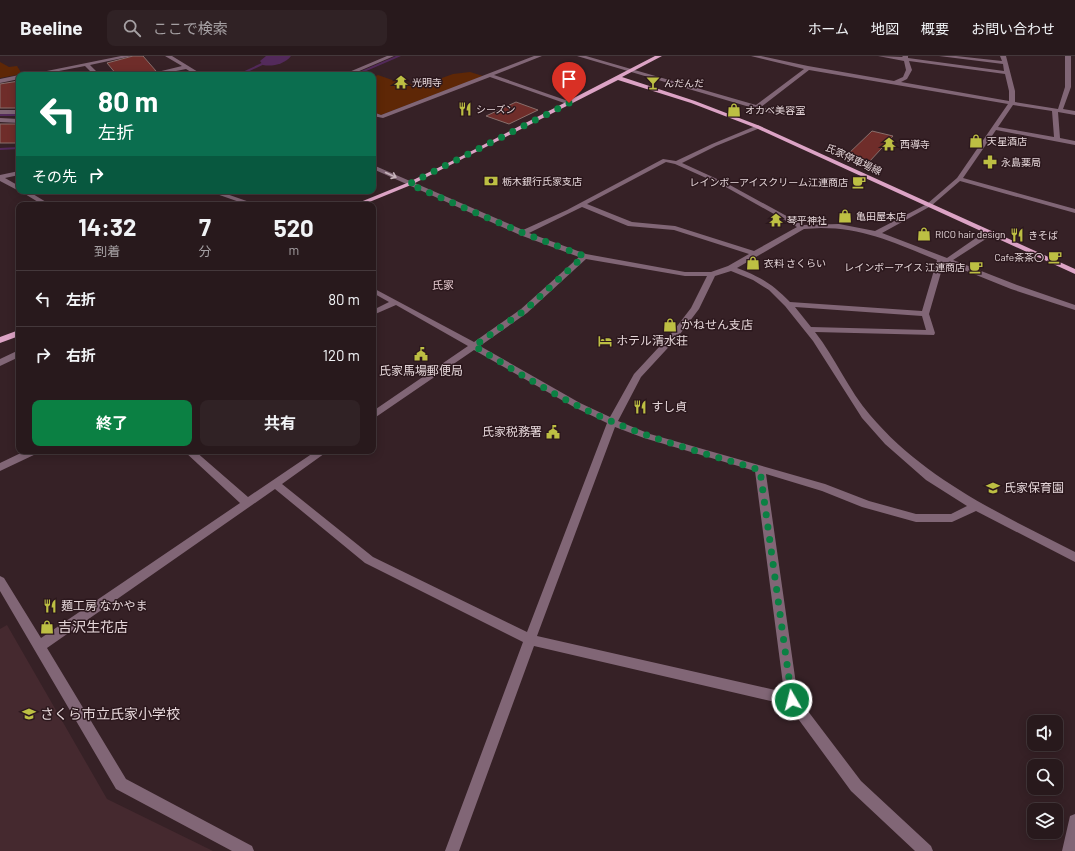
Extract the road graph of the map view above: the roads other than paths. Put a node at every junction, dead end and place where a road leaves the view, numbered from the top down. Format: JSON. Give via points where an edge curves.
{"nodes":[{"id":1,"x":129,"y":56,"type":"edge"},
{"id":2,"x":171,"y":56,"type":"edge"},
{"id":3,"x":391,"y":56,"type":"edge"},
{"id":4,"x":539,"y":56,"type":"edge"},
{"id":5,"x":580,"y":56,"type":"edge"},
{"id":6,"x":659,"y":56,"type":"edge"},
{"id":7,"x":754,"y":56,"type":"edge"},
{"id":8,"x":881,"y":56,"type":"edge"},
{"id":9,"x":942,"y":56,"type":"edge"},
{"id":10,"x":1003,"y":56,"type":"edge"},
{"id":11,"x":1068,"y":56,"type":"edge"},
{"id":12,"x":906,"y":58,"type":"edge"},
{"id":13,"x":1004,"y":63,"type":"junction"},
{"id":14,"x":86,"y":64,"type":"junction"},
{"id":15,"x":187,"y":67,"type":"junction"},
{"id":16,"x":808,"y":68,"type":"junction"},
{"id":17,"x":45,"y":72,"type":"edge"},
{"id":18,"x":95,"y":72,"type":"edge"},
{"id":19,"x":163,"y":72,"type":"edge"},
{"id":20,"x":195,"y":72,"type":"edge"},
{"id":21,"x":352,"y":72,"type":"edge"},
{"id":22,"x":630,"y":72,"type":"junction"},
{"id":23,"x":1006,"y":73,"type":"junction"},
{"id":24,"x":489,"y":75,"type":"junction"},
{"id":25,"x":16,"y":78,"type":"edge"},
{"id":26,"x":618,"y":78,"type":"junction"},
{"id":27,"x":0,"y":81,"type":"edge"},
{"id":28,"x":895,"y":83,"type":"junction"},
{"id":29,"x":1012,"y":102,"type":"junction"},
{"id":30,"x":569,"y":103,"type":"junction"},
{"id":31,"x":756,"y":107,"type":"junction"},
{"id":32,"x":1058,"y":111,"type":"junction"},
{"id":33,"x":0,"y":112,"type":"edge"},
{"id":34,"x":16,"y":112,"type":"edge"},
{"id":35,"x":777,"y":113,"type":"dead end"},
{"id":36,"x":1075,"y":113,"type":"edge"},
{"id":37,"x":376,"y":115,"type":"edge"},
{"id":38,"x":0,"y":120,"type":"edge"},
{"id":39,"x":16,"y":121,"type":"edge"},
{"id":40,"x":758,"y":127,"type":"junction"},
{"id":41,"x":994,"y":128,"type":"junction"},
{"id":42,"x":1057,"y":139,"type":"junction"},
{"id":43,"x":1075,"y":143,"type":"edge"},
{"id":44,"x":677,"y":162,"type":"junction"},
{"id":45,"x":376,"y":168,"type":"edge"},
{"id":46,"x":16,"y":174,"type":"edge"},
{"id":47,"x":0,"y":178,"type":"edge"},
{"id":48,"x":959,"y":179,"type":"junction"},
{"id":49,"x":409,"y":184,"type":"junction"},
{"id":50,"x":16,"y":187,"type":"edge"},
{"id":51,"x":28,"y":194,"type":"edge"},
{"id":52,"x":220,"y":194,"type":"edge"},
{"id":53,"x":43,"y":202,"type":"edge"},
{"id":54,"x":245,"y":202,"type":"edge"},
{"id":55,"x":364,"y":202,"type":"edge"},
{"id":56,"x":581,"y":204,"type":"junction"},
{"id":57,"x":929,"y":205,"type":"junction"},
{"id":58,"x":1075,"y":211,"type":"edge"},
{"id":59,"x":802,"y":226,"type":"junction"},
{"id":60,"x":523,"y":233,"type":"junction"},
{"id":61,"x":876,"y":233,"type":"junction"},
{"id":62,"x":989,"y":233,"type":"junction"},
{"id":63,"x":755,"y":254,"type":"junction"},
{"id":64,"x":584,"y":256,"type":"junction"},
{"id":65,"x":944,"y":260,"type":"junction"},
{"id":66,"x":732,"y":268,"type":"junction"},
{"id":67,"x":1075,"y":272,"type":"edge"},
{"id":68,"x":712,"y":274,"type":"junction"},
{"id":69,"x":376,"y":292,"type":"edge"},
{"id":70,"x":396,"y":302,"type":"junction"},
{"id":71,"x":788,"y":304,"type":"junction"},
{"id":72,"x":1075,"y":308,"type":"edge"},
{"id":73,"x":376,"y":312,"type":"edge"},
{"id":74,"x":925,"y":314,"type":"junction"},
{"id":75,"x":808,"y":329,"type":"junction"},
{"id":76,"x":16,"y":334,"type":"edge"},
{"id":77,"x":0,"y":340,"type":"edge"},
{"id":78,"x":474,"y":346,"type":"junction"},
{"id":79,"x":16,"y":355,"type":"edge"},
{"id":80,"x":0,"y":363,"type":"edge"},
{"id":81,"x":376,"y":414,"type":"edge"},
{"id":82,"x":612,"y":422,"type":"junction"},
{"id":83,"x":27,"y":454,"type":"edge"},
{"id":84,"x":192,"y":454,"type":"edge"},
{"id":85,"x":319,"y":454,"type":"edge"},
{"id":86,"x":0,"y":466,"type":"edge"},
{"id":87,"x":760,"y":470,"type":"junction"},
{"id":88,"x":275,"y":484,"type":"junction"},
{"id":89,"x":246,"y":504,"type":"junction"},
{"id":90,"x":976,"y":506,"type":"junction"},
{"id":91,"x":1075,"y":557,"type":"edge"},
{"id":92,"x":0,"y":581,"type":"edge"},
{"id":93,"x":530,"y":640,"type":"junction"},
{"id":94,"x":38,"y":647,"type":"junction"},
{"id":95,"x":792,"y":700,"type":"junction"},
{"id":96,"x":1075,"y":821,"type":"edge"},
{"id":97,"x":247,"y":851,"type":"edge"},
{"id":98,"x":452,"y":851,"type":"edge"},
{"id":99,"x":926,"y":851,"type":"edge"},
{"id":100,"x":1069,"y":851,"type":"edge"}],
"edges":[{"from":1,"to":14,"type":"street"},
{"from":2,"to":15,"type":"street"},
{"from":3,"to":21,"type":"street"},
{"from":4,"to":24,"type":"street"},
{"from":5,"to":22,"type":"street"},
{"from":6,"to":22,"type":"main road"},
{"from":7,"to":16,"type":"street"},
{"from":8,"to":12,"type":"street"},
{"from":9,"to":13,"type":"street"},
{"from":10,"to":13,"type":"street"},
{"from":11,"to":32,"type":"street","via":[[1068,87]]},
{"from":12,"to":23,"type":"street"},
{"from":12,"to":28,"type":"street","via":[[909,70],[905,78]]},
{"from":13,"to":23,"type":"street"},
{"from":14,"to":17,"type":"street"},
{"from":14,"to":18,"type":"street"},
{"from":15,"to":19,"type":"street"},
{"from":15,"to":20,"type":"street"},
{"from":16,"to":28,"type":"street"},
{"from":16,"to":31,"type":"street"},
{"from":22,"to":26,"type":"main road"},
{"from":22,"to":31,"type":"street"},
{"from":23,"to":29,"type":"street","via":[[1012,91]]},
{"from":24,"to":30,"type":"street"},
{"from":24,"to":37,"type":"street","via":[[381,117]]},
{"from":25,"to":27,"type":"street"},
{"from":26,"to":30,"type":"main road"},
{"from":26,"to":40,"type":"main road","name":"氏家停車場線","via":[[693,102]]},
{"from":28,"to":29,"type":"street"},
{"from":29,"to":32,"type":"street"},
{"from":29,"to":41,"type":"street"},
{"from":30,"to":49,"type":"main road"},
{"from":31,"to":35,"type":"street"},
{"from":32,"to":36,"type":"street"},
{"from":32,"to":42,"type":"street"},
{"from":33,"to":34,"type":"street"},
{"from":38,"to":39,"type":"street"},
{"from":40,"to":44,"type":"street"},
{"from":40,"to":57,"type":"main road","name":"氏家停車場線"},
{"from":41,"to":42,"type":"street"},
{"from":41,"to":48,"type":"street"},
{"from":42,"to":43,"type":"street"},
{"from":44,"to":56,"type":"street","via":[[665,160]]},
{"from":44,"to":59,"type":"street"},
{"from":45,"to":49,"type":"street","one_way":true},
{"from":46,"to":47,"type":"street"},
{"from":47,"to":50,"type":"street"},
{"from":48,"to":57,"type":"street"},
{"from":48,"to":58,"type":"street"},
{"from":49,"to":55,"type":"main road"},
{"from":49,"to":60,"type":"street"},
{"from":51,"to":53,"type":"street"},
{"from":52,"to":54,"type":"street"},
{"from":56,"to":60,"type":"street"},
{"from":56,"to":63,"type":"street","via":[[631,224],[675,228]]},
{"from":57,"to":61,"type":"street"},
{"from":57,"to":62,"type":"main road","name":"氏家停車場線"},
{"from":59,"to":61,"type":"street","via":[[852,226]]},
{"from":59,"to":63,"type":"street"},
{"from":60,"to":64,"type":"street"},
{"from":61,"to":65,"type":"street"},
{"from":62,"to":65,"type":"street"},
{"from":62,"to":67,"type":"main road","name":"氏家停車場線"},
{"from":63,"to":66,"type":"street"},
{"from":64,"to":68,"type":"street","via":[[685,274]]},
{"from":64,"to":78,"type":"street","via":[[524,311]]},
{"from":65,"to":72,"type":"street"},
{"from":65,"to":74,"type":"street"},
{"from":66,"to":68,"type":"street"},
{"from":66,"to":71,"type":"street","via":[[772,288]]},
{"from":68,"to":82,"type":"street","via":[[695,309],[637,376]]},
{"from":69,"to":70,"type":"street"},
{"from":70,"to":73,"type":"street"},
{"from":70,"to":78,"type":"street"},
{"from":71,"to":74,"type":"street"},
{"from":71,"to":75,"type":"street"},
{"from":74,"to":75,"type":"street","via":[[931,333]]},
{"from":75,"to":90,"type":"street","via":[[865,416],[888,442],[930,477]]},
{"from":76,"to":77,"type":"main road"},
{"from":78,"to":81,"type":"street"},
{"from":78,"to":82,"type":"street"},
{"from":79,"to":80,"type":"street"},
{"from":82,"to":87,"type":"street","via":[[647,436]]},
{"from":82,"to":93,"type":"street"},
{"from":83,"to":86,"type":"street"},
{"from":84,"to":89,"type":"street"},
{"from":85,"to":88,"type":"street"},
{"from":87,"to":90,"type":"street","via":[[916,518],[952,518]]},
{"from":87,"to":95,"type":"street"},
{"from":88,"to":89,"type":"street"},
{"from":88,"to":93,"type":"street","via":[[369,560]]},
{"from":89,"to":94,"type":"street"},
{"from":90,"to":91,"type":"street"},
{"from":92,"to":94,"type":"street"},
{"from":93,"to":95,"type":"street"},
{"from":93,"to":98,"type":"street"},
{"from":94,"to":97,"type":"street","via":[[121,784]]},
{"from":95,"to":99,"type":"street","via":[[856,786]]},
{"from":96,"to":100,"type":"street"}]}
